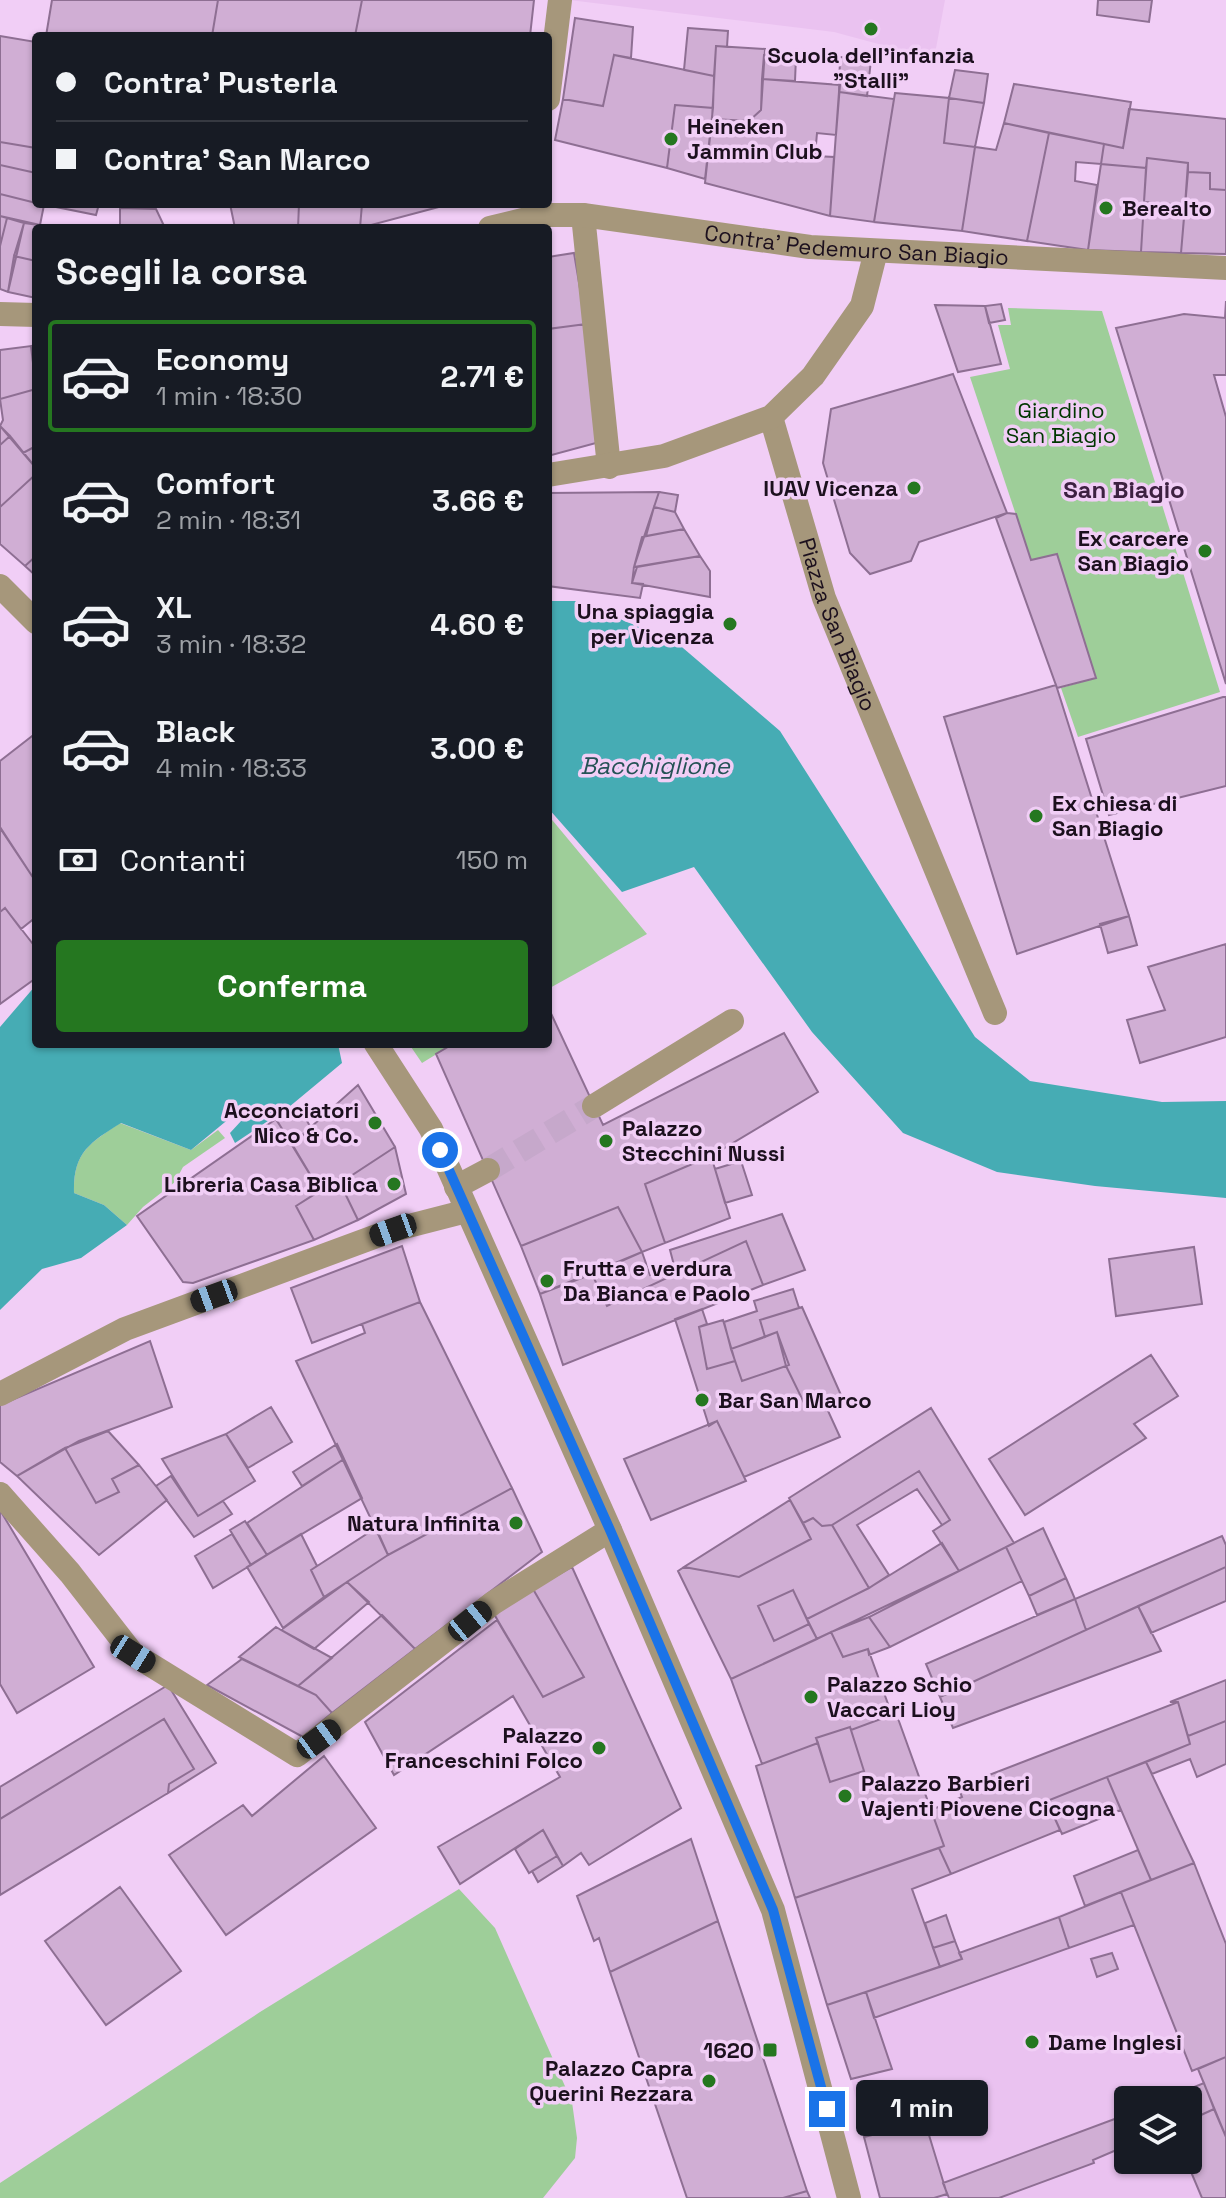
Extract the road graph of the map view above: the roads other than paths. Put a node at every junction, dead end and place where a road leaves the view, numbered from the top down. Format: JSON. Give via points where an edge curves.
{"nodes":[{"id":1,"x":560,"y":0,"type":"edge"},
{"id":2,"x":552,"y":66,"type":"edge"},
{"id":3,"x":543,"y":210,"type":"edge"},
{"id":4,"x":583,"y":215,"type":"junction"},
{"id":5,"x":502,"y":224,"type":"edge"},
{"id":6,"x":876,"y":251,"type":"junction"},
{"id":7,"x":1226,"y":268,"type":"edge"},
{"id":8,"x":0,"y":314,"type":"edge"},
{"id":9,"x":32,"y":315,"type":"edge"},
{"id":10,"x":771,"y":417,"type":"junction"},
{"id":11,"x":609,"y":467,"type":"junction"},
{"id":12,"x":552,"y":474,"type":"edge"},
{"id":13,"x":0,"y":586,"type":"edge"},
{"id":14,"x":32,"y":618,"type":"edge"},
{"id":15,"x":995,"y":1013,"type":"dead end"},
{"id":16,"x":732,"y":1021,"type":"dead end"},
{"id":17,"x":380,"y":1048,"type":"edge"},
{"id":18,"x":594,"y":1106,"type":"tunnel mouth"},
{"id":19,"x":488,"y":1170,"type":"tunnel mouth"},
{"id":20,"x":456,"y":1187,"type":"junction"},
{"id":21,"x":467,"y":1211,"type":"junction"},
{"id":22,"x":0,"y":1394,"type":"edge"},
{"id":23,"x":0,"y":1494,"type":"edge"},
{"id":24,"x":610,"y":1530,"type":"junction"},
{"id":25,"x":849,"y":2198,"type":"edge"}],
"edges":[{"from":1,"to":2,"type":"street"},
{"from":3,"to":4,"type":"street","name":"Contra' Pedemuro San Biagio"},
{"from":3,"to":5,"type":"street","name":"Contra' Pedemuro San Biagio"},
{"from":4,"to":6,"type":"street","name":"Contra' Pedemuro San Biagio","via":[[810,247]]},
{"from":4,"to":11,"type":"street"},
{"from":6,"to":7,"type":"street","name":"Contra' Pedemuro San Biagio"},
{"from":6,"to":10,"type":"street","via":[[862,306],[813,376]]},
{"from":8,"to":9,"type":"street"},
{"from":10,"to":11,"type":"street","via":[[664,456]]},
{"from":10,"to":15,"type":"street","name":"Piazza San Biagio","via":[[824,598]]},
{"from":11,"to":12,"type":"street"},
{"from":13,"to":14,"type":"street"},
{"from":16,"to":18,"type":"street"},
{"from":17,"to":20,"type":"street","via":[[431,1129]]},
{"from":19,"to":20,"type":"street"},
{"from":20,"to":21,"type":"street"},
{"from":21,"to":22,"type":"street","via":[[393,1230],[125,1329]]},
{"from":21,"to":24,"type":"street"},
{"from":23,"to":24,"type":"street","via":[[133,1654],[297,1755],[493,1603]]},
{"from":24,"to":25,"type":"street","via":[[773,1910]]}]}
